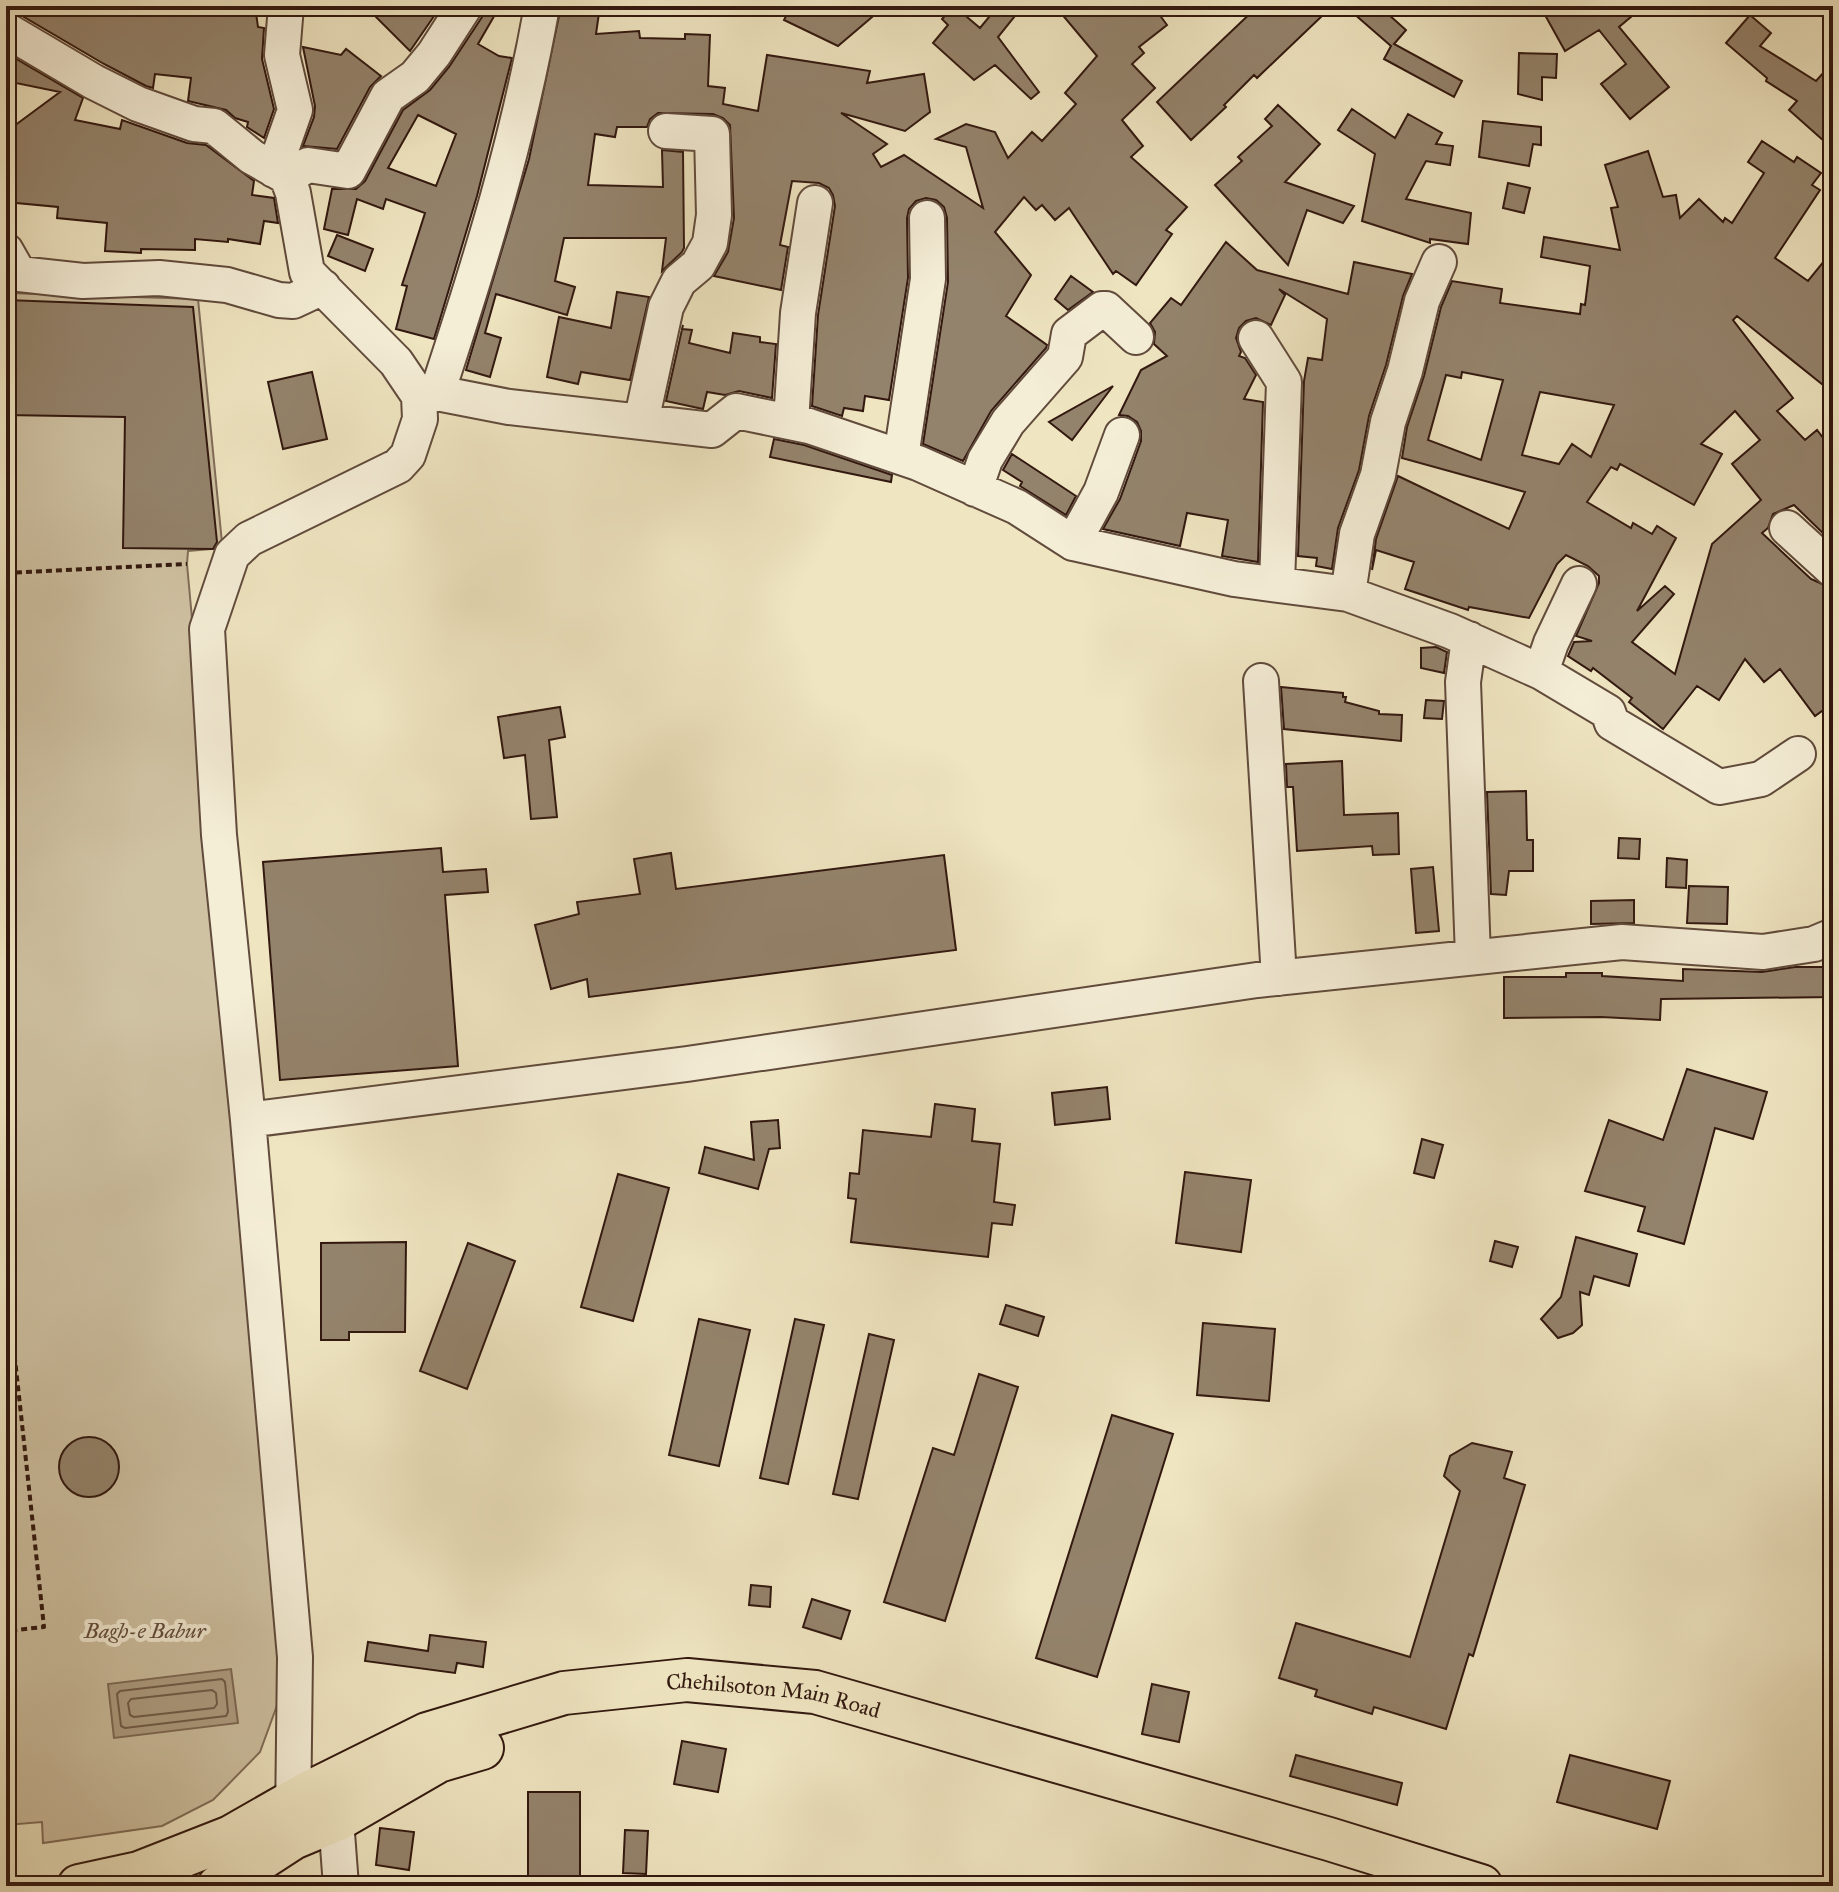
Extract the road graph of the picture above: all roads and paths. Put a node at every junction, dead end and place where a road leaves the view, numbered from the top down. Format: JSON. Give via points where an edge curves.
{"nodes":[{"id":1,"x":286,"y":6,"type":"edge"},
{"id":2,"x":465,"y":6,"type":"edge"},
{"id":3,"x":542,"y":6,"type":"edge"},
{"id":4,"x":6,"y":30,"type":"edge"},
{"id":5,"x":666,"y":131,"type":"dead end"},
{"id":6,"x":280,"y":173,"type":"junction"},
{"id":7,"x":815,"y":203,"type":"dead end"},
{"id":8,"x":927,"y":218,"type":"dead end"},
{"id":9,"x":6,"y":251,"type":"edge"},
{"id":10,"x":1439,"y":262,"type":"dead end"},
{"id":11,"x":323,"y":287,"type":"junction"},
{"id":12,"x":1136,"y":337,"type":"dead end"},
{"id":13,"x":1256,"y":338,"type":"dead end"},
{"id":14,"x":428,"y":394,"type":"junction"},
{"id":15,"x":641,"y":422,"type":"junction"},
{"id":16,"x":791,"y":422,"type":"junction"},
{"id":17,"x":1122,"y":435,"type":"dead end"},
{"id":18,"x":901,"y":457,"type":"junction"},
{"id":19,"x":975,"y":489,"type":"junction"},
{"id":20,"x":1787,"y":528,"type":"dead end"},
{"id":21,"x":1073,"y":543,"type":"junction"},
{"id":22,"x":187,"y":564,"type":"dead end"},
{"id":23,"x":1833,"y":570,"type":"edge"},
{"id":24,"x":6,"y":573,"type":"edge"},
{"id":25,"x":1277,"y":584,"type":"junction"},
{"id":26,"x":1579,"y":584,"type":"dead end"},
{"id":27,"x":1348,"y":594,"type":"junction"},
{"id":28,"x":1469,"y":639,"type":"junction"},
{"id":29,"x":1541,"y":672,"type":"junction"},
{"id":30,"x":1261,"y":681,"type":"dead end"},
{"id":31,"x":1798,"y":754,"type":"dead end"},
{"id":32,"x":1833,"y":936,"type":"edge"},
{"id":33,"x":1473,"y":957,"type":"junction"},
{"id":34,"x":1279,"y":978,"type":"junction"},
{"id":35,"x":248,"y":1120,"type":"junction"},
{"id":36,"x":6,"y":1276,"type":"edge"},
{"id":37,"x":6,"y":1631,"type":"edge"},
{"id":38,"x":293,"y":1819,"type":"junction"},
{"id":39,"x":336,"y":1820,"type":"junction"},
{"id":40,"x":79,"y":1886,"type":"edge"},
{"id":41,"x":219,"y":1886,"type":"edge"},
{"id":42,"x":341,"y":1886,"type":"edge"},
{"id":43,"x":1383,"y":1886,"type":"edge"},
{"id":44,"x":1481,"y":1886,"type":"edge"}],
"edges":[{"from":1,"to":6,"type":"street","via":[[282,55],[295,110]]},
{"from":2,"to":6,"type":"street","via":[[415,77],[388,96],[348,171],[308,165]]},
{"from":3,"to":14,"type":"street","via":[[525,99],[483,256]]},
{"from":4,"to":6,"type":"street","via":[[138,104],[214,126]]},
{"from":5,"to":15,"type":"street","via":[[712,134],[714,215],[710,243],[698,265],[679,281],[666,307]]},
{"from":6,"to":11,"type":"street","via":[[293,193],[307,272]]},
{"from":7,"to":16,"type":"street","via":[[798,313]]},
{"from":8,"to":18,"type":"street","via":[[928,279]]},
{"from":9,"to":11,"type":"street","via":[[19,274],[83,281],[159,278],[227,285],[293,301]]},
{"from":10,"to":27,"type":"street","via":[[1422,301],[1378,475],[1357,534]]},
{"from":11,"to":14,"type":"street"},
{"from":12,"to":19,"type":"street","via":[[1106,309],[1069,334],[1065,357],[1008,422]]},
{"from":13,"to":25,"type":"street","via":[[1284,382]]},
{"from":14,"to":15,"type":"street"},
{"from":14,"to":35,"type":"street","via":[[408,455],[398,466],[249,539],[232,555],[207,629],[219,835]]},
{"from":15,"to":16,"type":"street","via":[[712,430],[736,411]]},
{"from":16,"to":18,"type":"street"},
{"from":17,"to":21,"type":"street","via":[[1101,492]]},
{"from":18,"to":19,"type":"street"},
{"from":19,"to":21,"type":"street","via":[[1017,507]]},
{"from":20,"to":23,"type":"street"},
{"from":21,"to":25,"type":"street"},
{"from":22,"to":24,"type":"path"},
{"from":25,"to":27,"type":"street"},
{"from":26,"to":29,"type":"street"},
{"from":27,"to":28,"type":"street"},
{"from":28,"to":29,"type":"street"},
{"from":28,"to":33,"type":"street","via":[[1463,682]]},
{"from":29,"to":31,"type":"street","via":[[1608,712],[1612,723],[1719,787],[1761,779]]},
{"from":30,"to":34,"type":"street"},
{"from":32,"to":33,"type":"street","via":[[1763,952],[1622,942]]},
{"from":33,"to":34,"type":"street"},
{"from":34,"to":35,"type":"street","via":[[687,1064]]},
{"from":35,"to":38,"type":"street","via":[[295,1657]]},
{"from":36,"to":37,"type":"path","via":[[44,1627]]},
{"from":38,"to":39,"type":"main road","name":"Chehilsoton Main Road"},
{"from":38,"to":40,"type":"main road","name":"Chehilsoton Main Road","via":[[152,1868]]},
{"from":38,"to":41,"type":"main road","name":"Chehilsoton Main Road"},
{"from":38,"to":44,"type":"main road","name":"Chehilsoton Main Road","via":[[427,1734],[564,1693],[687,1680],[815,1692]]},
{"from":39,"to":42,"type":"street"},
{"from":39,"to":43,"type":"main road","name":"Chehilsoton Main Road","via":[[438,1761],[569,1722],[687,1709],[809,1721]]}]}
